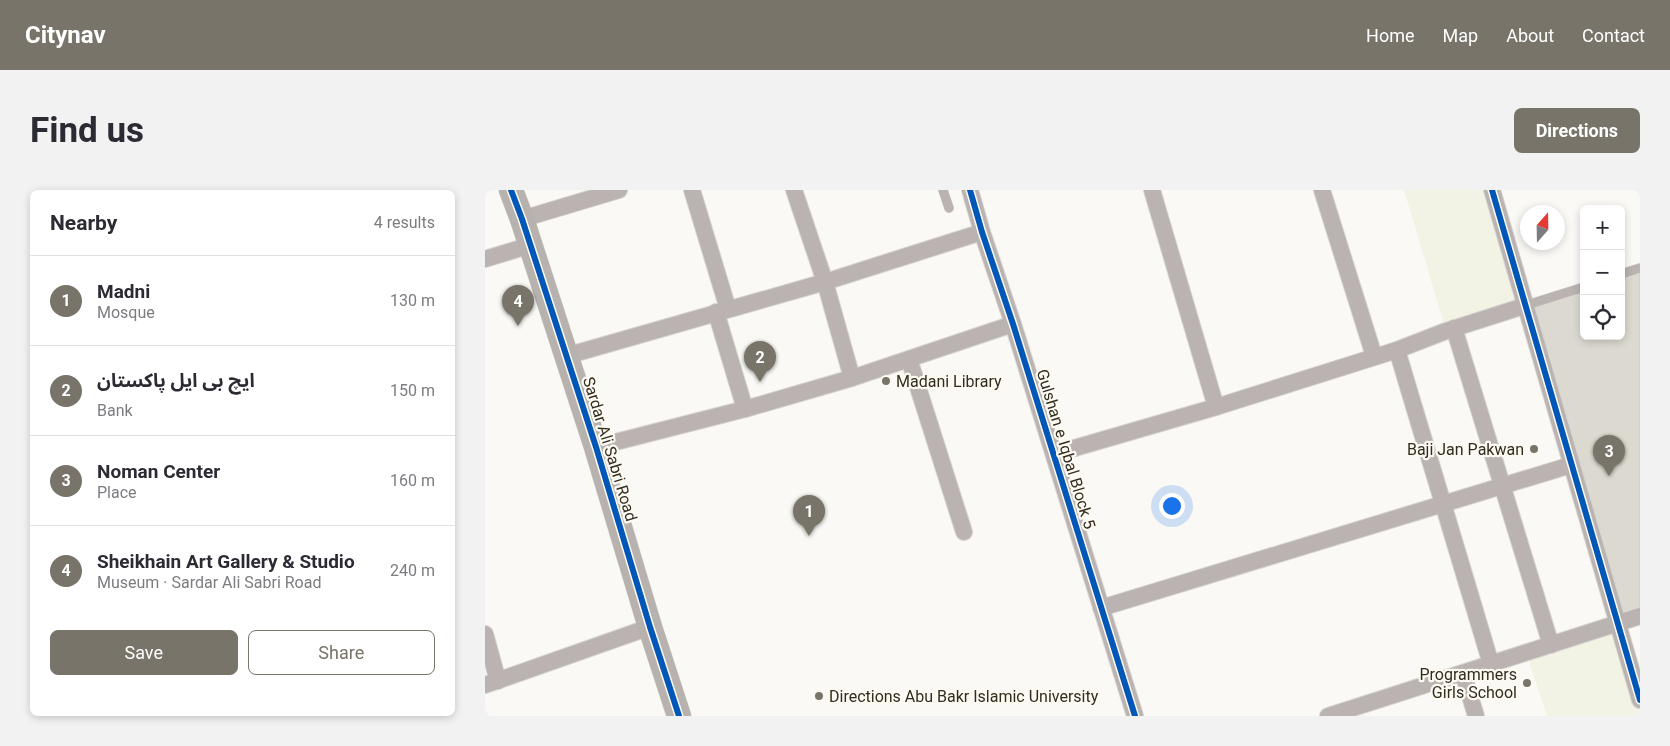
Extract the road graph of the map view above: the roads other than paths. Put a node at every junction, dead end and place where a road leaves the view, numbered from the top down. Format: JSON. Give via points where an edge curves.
{"nodes":[{"id":1,"x":511,"y":190,"type":"edge"},
{"id":2,"x":619,"y":190,"type":"edge"},
{"id":3,"x":692,"y":190,"type":"edge"},
{"id":4,"x":793,"y":190,"type":"edge"},
{"id":5,"x":943,"y":190,"type":"edge"},
{"id":6,"x":969,"y":190,"type":"edge"},
{"id":7,"x":1152,"y":190,"type":"edge"},
{"id":8,"x":1321,"y":190,"type":"edge"},
{"id":9,"x":1492,"y":190,"type":"edge"},
{"id":10,"x":949,"y":208,"type":"dead end"},
{"id":11,"x":522,"y":219,"type":"junction"},
{"id":12,"x":981,"y":232,"type":"junction"},
{"id":13,"x":531,"y":245,"type":"junction"},
{"id":14,"x":485,"y":259,"type":"edge"},
{"id":15,"x":1640,"y":268,"type":"edge"},
{"id":16,"x":1625,"y":273,"type":"edge"},
{"id":17,"x":825,"y":282,"type":"junction"},
{"id":18,"x":1580,"y":288,"type":"edge"},
{"id":19,"x":1527,"y":305,"type":"junction"},
{"id":20,"x":722,"y":311,"type":"junction"},
{"id":21,"x":1013,"y":324,"type":"junction"},
{"id":22,"x":1454,"y":328,"type":"junction"},
{"id":23,"x":1397,"y":350,"type":"junction"},
{"id":24,"x":566,"y":356,"type":"junction"},
{"id":25,"x":1375,"y":356,"type":"junction"},
{"id":26,"x":909,"y":359,"type":"junction"},
{"id":27,"x":852,"y":378,"type":"junction"},
{"id":28,"x":1216,"y":408,"type":"junction"},
{"id":29,"x":745,"y":409,"type":"junction"},
{"id":30,"x":596,"y":447,"type":"junction"},
{"id":31,"x":1054,"y":454,"type":"junction"},
{"id":32,"x":1571,"y":465,"type":"junction"},
{"id":33,"x":1502,"y":486,"type":"junction"},
{"id":34,"x":1443,"y":504,"type":"junction"},
{"id":35,"x":964,"y":532,"type":"dead end"},
{"id":36,"x":1101,"y":608,"type":"junction"},
{"id":37,"x":1640,"y":616,"type":"edge"},
{"id":38,"x":1618,"y":623,"type":"junction"},
{"id":39,"x":650,"y":627,"type":"junction"},
{"id":40,"x":485,"y":634,"type":"edge"},
{"id":41,"x":1551,"y":645,"type":"junction"},
{"id":42,"x":1491,"y":664,"type":"junction"},
{"id":43,"x":1463,"y":673,"type":"junction"},
{"id":44,"x":492,"y":683,"type":"edge"},
{"id":45,"x":1640,"y":700,"type":"edge"},
{"id":46,"x":679,"y":716,"type":"edge"},
{"id":47,"x":1135,"y":716,"type":"edge"},
{"id":48,"x":1328,"y":716,"type":"edge"},
{"id":49,"x":1476,"y":716,"type":"edge"}],
"edges":[{"from":1,"to":11,"type":"street","name":"Sardar Ali Sabri Road"},
{"from":2,"to":11,"type":"street"},
{"from":3,"to":20,"type":"street"},
{"from":4,"to":17,"type":"street"},
{"from":5,"to":10,"type":"lane"},
{"from":6,"to":12,"type":"street","name":"Gulshan e Iqbal Block 5"},
{"from":7,"to":28,"type":"street"},
{"from":8,"to":25,"type":"street"},
{"from":9,"to":19,"type":"street"},
{"from":11,"to":13,"type":"street","name":"Sardar Ali Sabri Road"},
{"from":12,"to":17,"type":"street"},
{"from":12,"to":21,"type":"street","name":"Gulshan e Iqbal Block 5"},
{"from":13,"to":14,"type":"street"},
{"from":13,"to":24,"type":"street","name":"Sardar Ali Sabri Road"},
{"from":15,"to":16,"type":"lane"},
{"from":17,"to":20,"type":"street"},
{"from":17,"to":27,"type":"street"},
{"from":18,"to":19,"type":"lane"},
{"from":19,"to":22,"type":"street"},
{"from":19,"to":32,"type":"street"},
{"from":20,"to":24,"type":"street"},
{"from":20,"to":29,"type":"street"},
{"from":21,"to":26,"type":"street"},
{"from":21,"to":31,"type":"street","name":"Gulshan e Iqbal Block 5"},
{"from":22,"to":23,"type":"street"},
{"from":22,"to":33,"type":"street"},
{"from":23,"to":25,"type":"street"},
{"from":23,"to":34,"type":"street"},
{"from":24,"to":30,"type":"street","name":"Sardar Ali Sabri Road"},
{"from":25,"to":28,"type":"street"},
{"from":26,"to":27,"type":"street"},
{"from":26,"to":35,"type":"street"},
{"from":27,"to":29,"type":"street"},
{"from":28,"to":31,"type":"street"},
{"from":29,"to":30,"type":"street"},
{"from":30,"to":39,"type":"street","name":"Sardar Ali Sabri Road"},
{"from":31,"to":36,"type":"street","name":"Gulshan e Iqbal Block 5"},
{"from":32,"to":33,"type":"street"},
{"from":32,"to":38,"type":"street"},
{"from":33,"to":34,"type":"street"},
{"from":33,"to":41,"type":"street"},
{"from":34,"to":36,"type":"street"},
{"from":34,"to":42,"type":"street"},
{"from":36,"to":47,"type":"street","name":"Gulshan e Iqbal Block 5"},
{"from":37,"to":38,"type":"street"},
{"from":38,"to":41,"type":"street"},
{"from":38,"to":45,"type":"street"},
{"from":39,"to":44,"type":"street"},
{"from":39,"to":46,"type":"street","name":"Sardar Ali Sabri Road"},
{"from":40,"to":44,"type":"street"},
{"from":41,"to":42,"type":"street"},
{"from":42,"to":43,"type":"street"},
{"from":43,"to":48,"type":"street"},
{"from":43,"to":49,"type":"street"}]}
